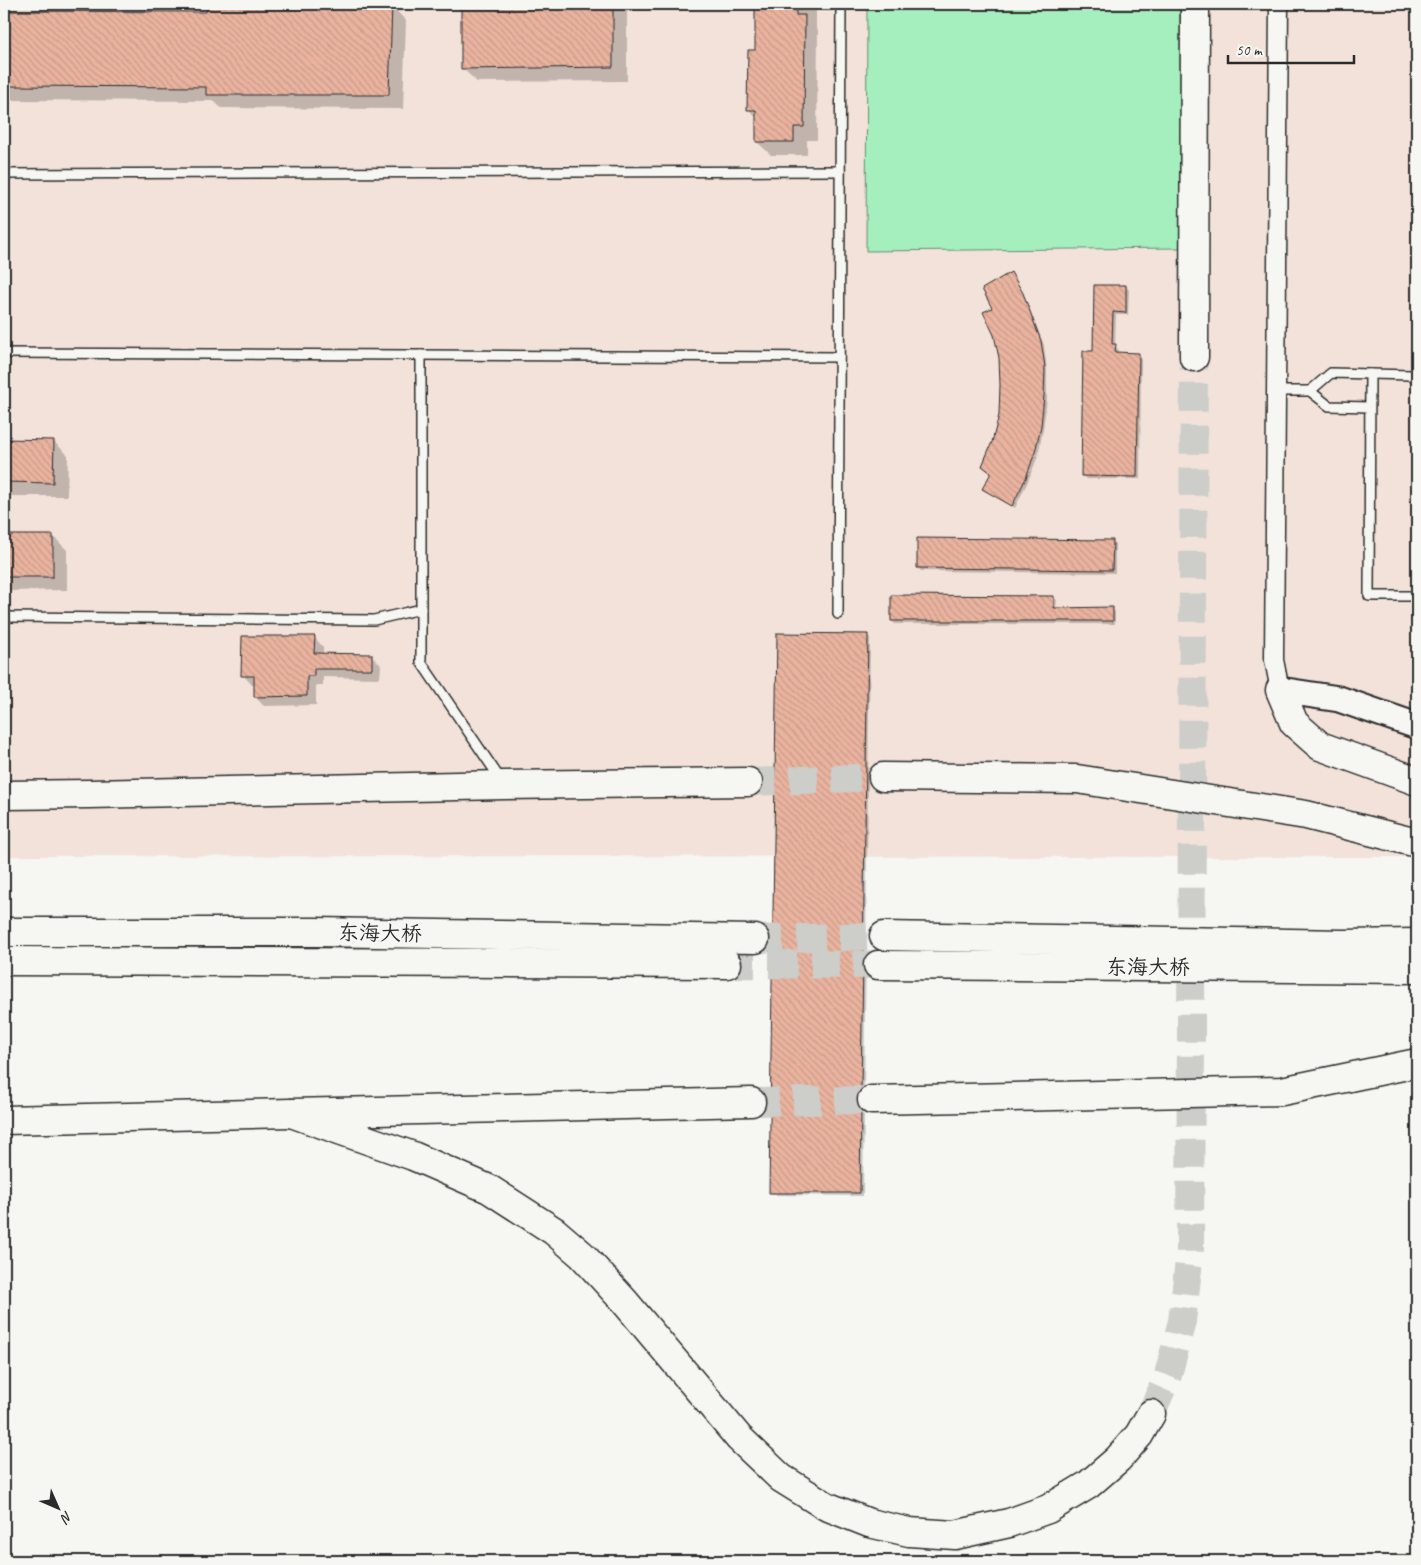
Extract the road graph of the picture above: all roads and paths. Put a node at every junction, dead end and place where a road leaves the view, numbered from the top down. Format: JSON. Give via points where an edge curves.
{"nodes":[{"id":1,"x":841,"y":4,"type":"edge"},
{"id":2,"x":1195,"y":4,"type":"edge"},
{"id":3,"x":1279,"y":4,"type":"edge"},
{"id":4,"x":840,"y":170,"type":"junction"},
{"id":5,"x":4,"y":174,"type":"edge"},
{"id":6,"x":4,"y":354,"type":"edge"},
{"id":7,"x":421,"y":355,"type":"junction"},
{"id":8,"x":838,"y":357,"type":"junction"},
{"id":9,"x":1194,"y":357,"type":"tunnel mouth"},
{"id":10,"x":1370,"y":374,"type":"junction"},
{"id":11,"x":1417,"y":381,"type":"edge"},
{"id":12,"x":1276,"y":391,"type":"junction"},
{"id":13,"x":1310,"y":391,"type":"junction"},
{"id":14,"x":1369,"y":407,"type":"junction"},
{"id":15,"x":1417,"y":596,"type":"edge"},
{"id":16,"x":421,"y":609,"type":"junction"},
{"id":17,"x":838,"y":614,"type":"dead end"},
{"id":18,"x":4,"y":617,"type":"edge"},
{"id":19,"x":1280,"y":690,"type":"junction"},
{"id":20,"x":1417,"y":726,"type":"edge"},
{"id":21,"x":883,"y":777,"type":"tunnel mouth"},
{"id":22,"x":1417,"y":781,"type":"edge"},
{"id":23,"x":748,"y":782,"type":"tunnel mouth"},
{"id":24,"x":504,"y":784,"type":"junction"},
{"id":25,"x":4,"y":795,"type":"edge"},
{"id":26,"x":1417,"y":843,"type":"edge"},
{"id":27,"x":4,"y":932,"type":"edge"},
{"id":28,"x":884,"y":936,"type":"tunnel mouth"},
{"id":29,"x":755,"y":938,"type":"tunnel mouth"},
{"id":30,"x":1417,"y":943,"type":"edge"},
{"id":31,"x":4,"y":961,"type":"edge"},
{"id":32,"x":727,"y":964,"type":"tunnel mouth"},
{"id":33,"x":878,"y":965,"type":"tunnel mouth"},
{"id":34,"x":1417,"y":969,"type":"edge"},
{"id":35,"x":1417,"y":1063,"type":"edge"},
{"id":36,"x":872,"y":1100,"type":"tunnel mouth"},
{"id":37,"x":751,"y":1102,"type":"tunnel mouth"},
{"id":38,"x":291,"y":1114,"type":"junction"},
{"id":39,"x":4,"y":1120,"type":"edge"},
{"id":40,"x":1151,"y":1414,"type":"tunnel mouth"}],
"edges":[{"from":1,"to":4,"type":"lane"},
{"from":2,"to":9,"type":"highway"},
{"from":3,"to":12,"type":"street"},
{"from":4,"to":5,"type":"lane"},
{"from":4,"to":8,"type":"lane"},
{"from":6,"to":7,"type":"lane"},
{"from":7,"to":8,"type":"lane"},
{"from":7,"to":16,"type":"lane"},
{"from":8,"to":17,"type":"lane"},
{"from":10,"to":11,"type":"lane","via":[[1411,375]]},
{"from":10,"to":13,"type":"lane","via":[[1331,373]]},
{"from":10,"to":14,"type":"lane"},
{"from":12,"to":13,"type":"lane"},
{"from":12,"to":19,"type":"street","via":[[1274,660]]},
{"from":13,"to":14,"type":"lane","via":[[1329,406]]},
{"from":14,"to":15,"type":"lane","via":[[1369,596]]},
{"from":16,"to":18,"type":"lane","via":[[374,620]]},
{"from":16,"to":24,"type":"lane","via":[[421,662]]},
{"from":19,"to":20,"type":"main road","via":[[1339,699]]},
{"from":19,"to":22,"type":"highway","via":[[1294,723],[1320,746]]},
{"from":21,"to":26,"type":"highway","via":[[1077,779],[1306,815]]},
{"from":23,"to":24,"type":"highway"},
{"from":24,"to":25,"type":"highway"},
{"from":27,"to":29,"type":"highway","name":"东海大桥"},
{"from":28,"to":30,"type":"highway","name":"东海大桥"},
{"from":31,"to":32,"type":"highway","name":"东海大桥"},
{"from":33,"to":34,"type":"highway","name":"东海大桥"},
{"from":35,"to":36,"type":"highway","via":[[1282,1091]]},
{"from":37,"to":38,"type":"highway"},
{"from":38,"to":39,"type":"highway"},
{"from":38,"to":40,"type":"highway","via":[[413,1156],[489,1189],[554,1231],[588,1261],[739,1438],[781,1478],[826,1506],[869,1523],[909,1532],[955,1535],[1009,1523],[1048,1509],[1088,1485],[1118,1459],[1139,1435]]}]}
